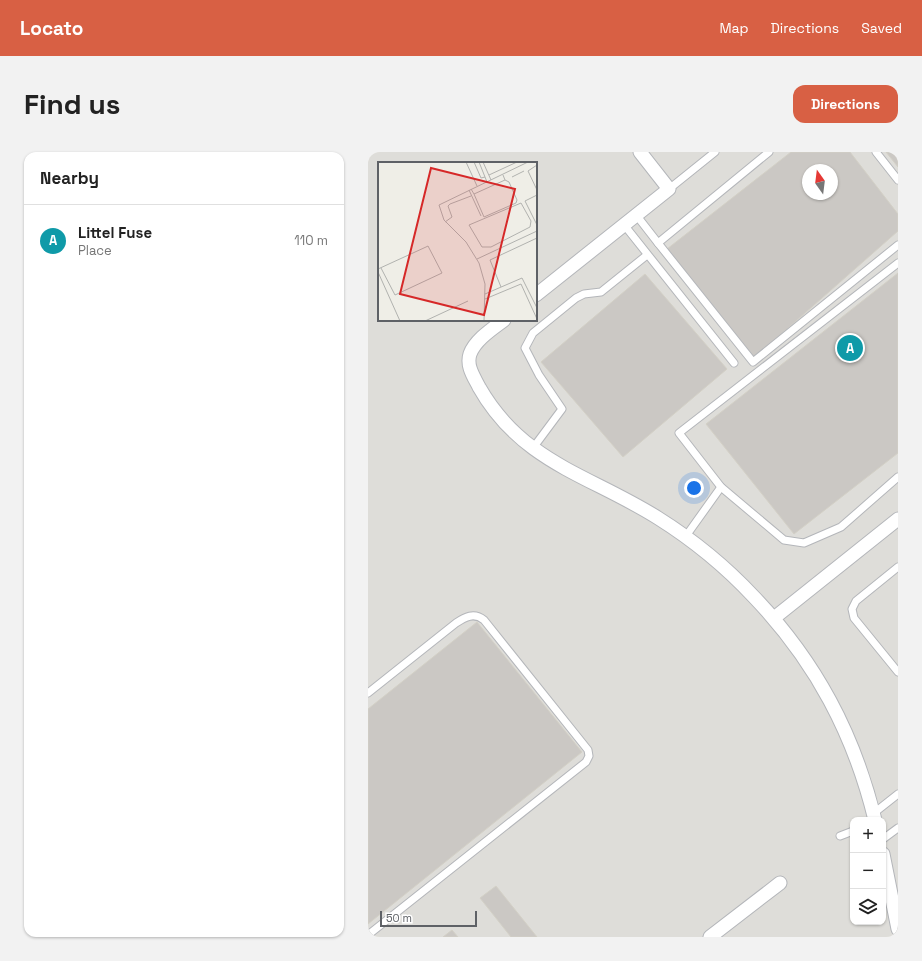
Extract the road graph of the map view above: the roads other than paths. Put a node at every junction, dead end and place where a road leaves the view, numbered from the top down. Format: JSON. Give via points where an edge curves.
{"nodes":[{"id":1,"x":640,"y":152,"type":"edge"},
{"id":2,"x":715,"y":152,"type":"edge"},
{"id":3,"x":769,"y":152,"type":"edge"},
{"id":4,"x":876,"y":152,"type":"edge"},
{"id":5,"x":898,"y":180,"type":"edge"},
{"id":6,"x":669,"y":189,"type":"junction"},
{"id":7,"x":637,"y":216,"type":"junction"},
{"id":8,"x":625,"y":226,"type":"junction"},
{"id":9,"x":658,"y":243,"type":"junction"},
{"id":10,"x":898,"y":245,"type":"edge"},
{"id":11,"x":647,"y":255,"type":"junction"},
{"id":12,"x":898,"y":263,"type":"edge"},
{"id":13,"x":537,"y":294,"type":"edge"},
{"id":14,"x":503,"y":321,"type":"edge"},
{"id":15,"x":734,"y":363,"type":"dead end"},
{"id":16,"x":533,"y":448,"type":"junction"},
{"id":17,"x":898,"y":477,"type":"edge"},
{"id":18,"x":721,"y":487,"type":"junction"},
{"id":19,"x":898,"y":519,"type":"edge"},
{"id":20,"x":686,"y":536,"type":"junction"},
{"id":21,"x":898,"y":567,"type":"edge"},
{"id":22,"x":774,"y":618,"type":"junction"},
{"id":23,"x":898,"y":672,"type":"edge"},
{"id":24,"x":368,"y":693,"type":"edge"},
{"id":25,"x":898,"y":794,"type":"edge"},
{"id":26,"x":875,"y":817,"type":"edge"},
{"id":27,"x":898,"y":828,"type":"edge"},
{"id":28,"x":850,"y":832,"type":"edge"},
{"id":29,"x":840,"y":836,"type":"dead end"},
{"id":30,"x":886,"y":837,"type":"edge"},
{"id":31,"x":886,"y":869,"type":"edge"},
{"id":32,"x":780,"y":883,"type":"dead end"},
{"id":33,"x":898,"y":928,"type":"edge"},
{"id":34,"x":368,"y":935,"type":"edge"},
{"id":35,"x":710,"y":937,"type":"edge"}],
"edges":[{"from":1,"to":6,"type":"street"},
{"from":2,"to":6,"type":"lane"},
{"from":3,"to":9,"type":"lane"},
{"from":4,"to":5,"type":"lane"},
{"from":6,"to":7,"type":"street"},
{"from":7,"to":8,"type":"street"},
{"from":7,"to":9,"type":"lane"},
{"from":8,"to":11,"type":"lane"},
{"from":8,"to":13,"type":"street"},
{"from":9,"to":10,"type":"lane","via":[[753,362]]},
{"from":11,"to":15,"type":"lane"},
{"from":11,"to":16,"type":"lane","via":[[600,292],[576,298],[533,333],[525,348],[539,375],[562,409]]},
{"from":12,"to":18,"type":"lane","via":[[679,433]]},
{"from":14,"to":16,"type":"street","via":[[473,348],[469,366],[492,407]]},
{"from":16,"to":20,"type":"street","via":[[559,466],[633,503]]},
{"from":17,"to":18,"type":"lane","via":[[841,527],[804,543],[784,540]]},
{"from":18,"to":20,"type":"lane"},
{"from":19,"to":22,"type":"street"},
{"from":20,"to":22,"type":"street"},
{"from":21,"to":23,"type":"lane","via":[[856,601],[852,609],[854,618]]},
{"from":22,"to":26,"type":"street","via":[[806,660],[840,718],[856,754]]},
{"from":24,"to":34,"type":"lane","via":[[456,623],[468,616],[477,616],[484,620],[578,737],[588,750],[589,756],[586,762]]},
{"from":25,"to":26,"type":"lane"},
{"from":27,"to":30,"type":"lane"},
{"from":28,"to":29,"type":"lane"},
{"from":31,"to":33,"type":"street"},
{"from":32,"to":35,"type":"street"}]}
